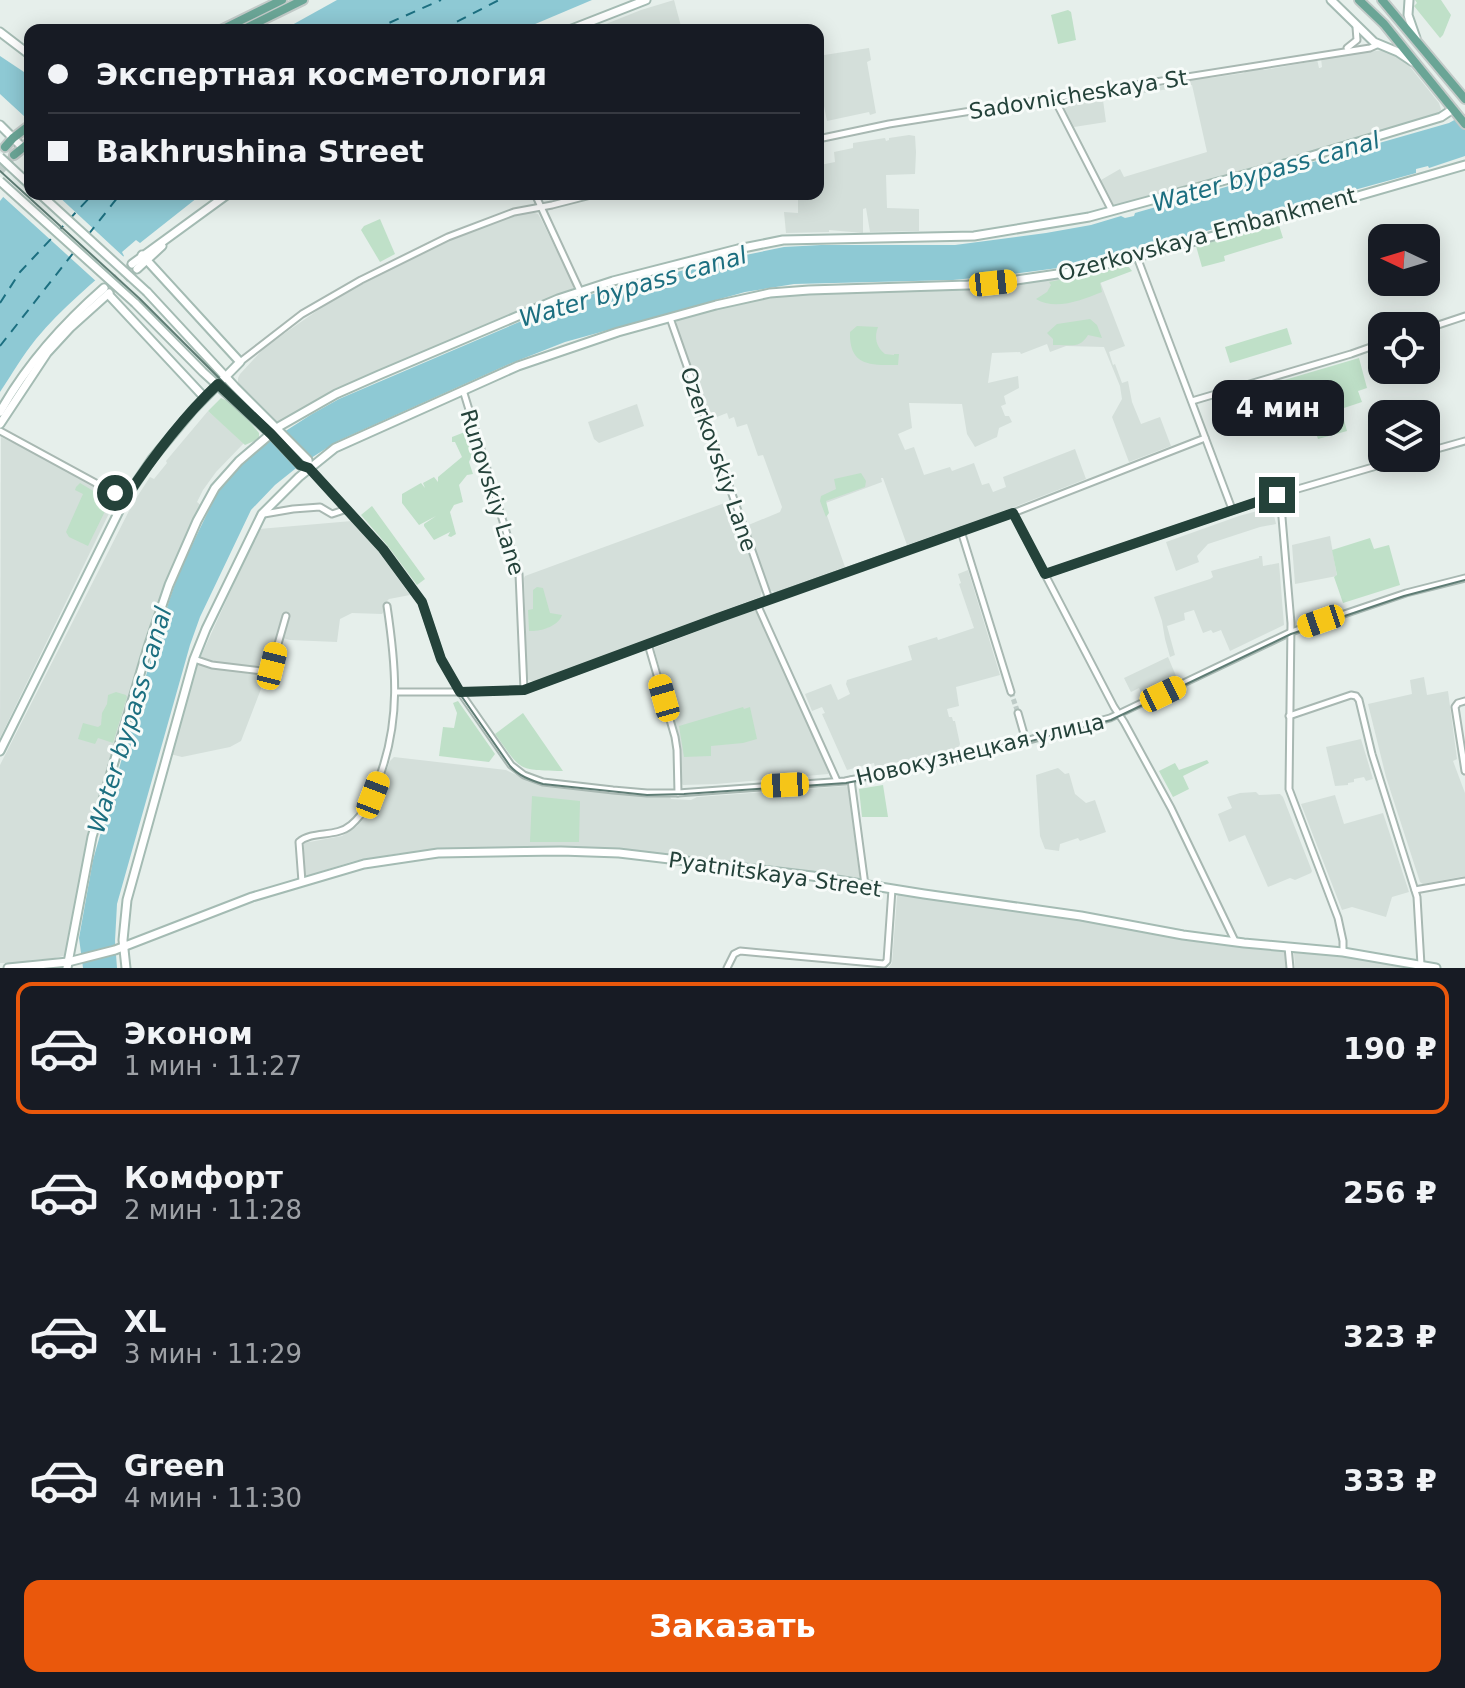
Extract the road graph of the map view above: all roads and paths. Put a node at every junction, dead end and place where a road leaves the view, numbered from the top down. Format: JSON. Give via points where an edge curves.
{"nodes":[{"id":1,"x":282,"y":0,"type":"edge"},
{"id":2,"x":303,"y":0,"type":"edge"},
{"id":3,"x":646,"y":0,"type":"edge"},
{"id":4,"x":1331,"y":0,"type":"edge"},
{"id":5,"x":1359,"y":0,"type":"edge"},
{"id":6,"x":1409,"y":0,"type":"edge"},
{"id":7,"x":1383,"y":1,"type":"edge"},
{"id":8,"x":1353,"y":21,"type":"junction"},
{"id":9,"x":1383,"y":23,"type":"junction"},
{"id":10,"x":233,"y":24,"type":"edge"},
{"id":11,"x":254,"y":24,"type":"edge"},
{"id":12,"x":584,"y":24,"type":"edge"},
{"id":13,"x":0,"y":32,"type":"edge"},
{"id":14,"x":1370,"y":37,"type":"junction"},
{"id":15,"x":1416,"y":38,"type":"junction"},
{"id":16,"x":1379,"y":44,"type":"junction"},
{"id":17,"x":24,"y":50,"type":"edge"},
{"id":18,"x":1339,"y":51,"type":"junction"},
{"id":19,"x":1421,"y":69,"type":"junction"},
{"id":20,"x":1054,"y":98,"type":"junction"},
{"id":21,"x":1465,"y":99,"type":"edge"},
{"id":22,"x":1459,"y":116,"type":"edge"},
{"id":23,"x":0,"y":125,"type":"edge"},
{"id":24,"x":24,"y":130,"type":"edge"},
{"id":25,"x":13,"y":138,"type":"junction"},
{"id":26,"x":824,"y":138,"type":"edge"},
{"id":27,"x":24,"y":143,"type":"edge"},
{"id":28,"x":24,"y":146,"type":"edge"},
{"id":29,"x":5,"y":147,"type":"tunnel mouth"},
{"id":30,"x":14,"y":155,"type":"tunnel mouth"},
{"id":31,"x":0,"y":157,"type":"edge"},
{"id":32,"x":1465,"y":165,"type":"edge"},
{"id":33,"x":24,"y":179,"type":"edge"},
{"id":34,"x":0,"y":181,"type":"edge"},
{"id":35,"x":47,"y":200,"type":"edge"},
{"id":36,"x":220,"y":200,"type":"edge"},
{"id":37,"x":538,"y":200,"type":"edge"},
{"id":38,"x":570,"y":200,"type":"edge"},
{"id":39,"x":541,"y":207,"type":"junction"},
{"id":40,"x":1112,"y":211,"type":"junction"},
{"id":41,"x":1137,"y":257,"type":"junction"},
{"id":42,"x":144,"y":258,"type":"junction"},
{"id":43,"x":134,"y":266,"type":"tunnel mouth"},
{"id":44,"x":107,"y":291,"type":"junction"},
{"id":45,"x":580,"y":291,"type":"junction"},
{"id":46,"x":1465,"y":316,"type":"edge"},
{"id":47,"x":670,"y":318,"type":"junction"},
{"id":48,"x":1440,"y":324,"type":"edge"},
{"id":49,"x":1368,"y":348,"type":"edge"},
{"id":50,"x":240,"y":362,"type":"junction"},
{"id":51,"x":227,"y":376,"type":"junction"},
{"id":52,"x":218,"y":384,"type":"junction"},
{"id":53,"x":463,"y":390,"type":"junction"},
{"id":54,"x":204,"y":397,"type":"junction"},
{"id":55,"x":1192,"y":401,"type":"junction"},
{"id":56,"x":0,"y":412,"type":"edge"},
{"id":57,"x":0,"y":424,"type":"edge"},
{"id":58,"x":0,"y":431,"type":"edge"},
{"id":59,"x":276,"y":432,"type":"junction"},
{"id":60,"x":1205,"y":438,"type":"junction"},
{"id":61,"x":1465,"y":441,"type":"edge"},
{"id":62,"x":1440,"y":448,"type":"edge"},
{"id":63,"x":306,"y":464,"type":"junction"},
{"id":64,"x":1368,"y":468,"type":"edge"},
{"id":65,"x":1280,"y":494,"type":"junction"},
{"id":66,"x":279,"y":496,"type":"junction"},
{"id":67,"x":125,"y":499,"type":"junction"},
{"id":68,"x":293,"y":509,"type":"junction"},
{"id":69,"x":347,"y":509,"type":"junction"},
{"id":70,"x":1232,"y":509,"type":"junction"},
{"id":71,"x":1013,"y":513,"type":"junction"},
{"id":72,"x":260,"y":518,"type":"junction"},
{"id":73,"x":961,"y":531,"type":"junction"},
{"id":74,"x":1045,"y":574,"type":"junction"},
{"id":75,"x":1465,"y":578,"type":"edge"},
{"id":76,"x":769,"y":599,"type":"junction"},
{"id":77,"x":757,"y":604,"type":"junction"},
{"id":78,"x":387,"y":606,"type":"dead end"},
{"id":79,"x":286,"y":616,"type":"dead end"},
{"id":80,"x":1291,"y":632,"type":"junction"},
{"id":81,"x":648,"y":644,"type":"junction"},
{"id":82,"x":194,"y":659,"type":"junction"},
{"id":83,"x":524,"y":690,"type":"junction"},
{"id":84,"x":396,"y":692,"type":"junction"},
{"id":85,"x":460,"y":692,"type":"junction"},
{"id":86,"x":1011,"y":692,"type":"tunnel mouth"},
{"id":87,"x":1465,"y":701,"type":"edge"},
{"id":88,"x":1018,"y":713,"type":"tunnel mouth"},
{"id":89,"x":1119,"y":715,"type":"junction"},
{"id":90,"x":1289,"y":716,"type":"junction"},
{"id":91,"x":1026,"y":741,"type":"junction"},
{"id":92,"x":0,"y":751,"type":"edge"},
{"id":93,"x":1465,"y":771,"type":"edge"},
{"id":94,"x":851,"y":780,"type":"junction"},
{"id":95,"x":838,"y":782,"type":"junction"},
{"id":96,"x":678,"y":793,"type":"junction"},
{"id":97,"x":1465,"y":881,"type":"edge"},
{"id":98,"x":302,"y":882,"type":"junction"},
{"id":99,"x":865,"y":885,"type":"junction"},
{"id":100,"x":892,"y":889,"type":"junction"},
{"id":101,"x":1415,"y":890,"type":"junction"},
{"id":102,"x":1235,"y":942,"type":"junction"},
{"id":103,"x":1288,"y":947,"type":"junction"},
{"id":104,"x":119,"y":949,"type":"junction"},
{"id":105,"x":1343,"y":952,"type":"junction"},
{"id":106,"x":68,"y":965,"type":"edge"},
{"id":107,"x":1421,"y":965,"type":"junction"},
{"id":108,"x":57,"y":966,"type":"edge"},
{"id":109,"x":8,"y":968,"type":"edge"},
{"id":110,"x":126,"y":968,"type":"edge"},
{"id":111,"x":727,"y":968,"type":"edge"},
{"id":112,"x":1290,"y":968,"type":"edge"},
{"id":113,"x":1436,"y":968,"type":"edge"}],
"edges":[{"from":1,"to":10,"type":"main road"},
{"from":2,"to":11,"type":"main road"},
{"from":3,"to":12,"type":"street"},
{"from":4,"to":8,"type":"street"},
{"from":5,"to":9,"type":"main road"},
{"from":6,"to":15,"type":"street"},
{"from":7,"to":15,"type":"main road"},
{"from":8,"to":14,"type":"street"},
{"from":8,"to":18,"type":"street","via":[[1357,40]]},
{"from":9,"to":14,"type":"street","via":[[1384,40]]},
{"from":9,"to":19,"type":"main road"},
{"from":13,"to":17,"type":"street"},
{"from":14,"to":16,"type":"street"},
{"from":15,"to":21,"type":"main road"},
{"from":16,"to":18,"type":"street","name":"Sadovnicheskaya St"},
{"from":16,"to":19,"type":"street"},
{"from":18,"to":20,"type":"street","name":"Sadovnicheskaya St"},
{"from":19,"to":22,"type":"main road"},
{"from":20,"to":26,"type":"street","name":"Sadovnicheskaya St"},
{"from":20,"to":40,"type":"street"},
{"from":22,"to":40,"type":"street"},
{"from":23,"to":25,"type":"street"},
{"from":24,"to":25,"type":"main road"},
{"from":25,"to":27,"type":"street"},
{"from":25,"to":29,"type":"main road"},
{"from":28,"to":30,"type":"main road"},
{"from":31,"to":33,"type":"street","bridge":true},
{"from":32,"to":41,"type":"street","name":"Ozerkovskaya Embankment"},
{"from":34,"to":52,"type":"street","bridge":true},
{"from":35,"to":51,"type":"street","bridge":true,"via":[[147,292]]},
{"from":36,"to":42,"type":"street"},
{"from":37,"to":39,"type":"street"},
{"from":38,"to":39,"type":"street"},
{"from":39,"to":45,"type":"street"},
{"from":39,"to":50,"type":"street","via":[[462,231],[361,280],[285,325]]},
{"from":40,"to":45,"type":"street","via":[[974,236],[783,240]]},
{"from":41,"to":47,"type":"street","name":"Ozerkovskaya Embankment","via":[[993,283],[770,293]]},
{"from":41,"to":55,"type":"street"},
{"from":42,"to":43,"type":"street"},
{"from":42,"to":50,"type":"street"},
{"from":44,"to":54,"type":"street"},
{"from":44,"to":56,"type":"street","via":[[53,336]]},
{"from":44,"to":57,"type":"street","via":[[47,353]]},
{"from":45,"to":59,"type":"street","via":[[350,388]]},
{"from":46,"to":48,"type":"street"},
{"from":47,"to":53,"type":"street","name":"Ozerkovskaya Embankment","via":[[547,354]]},
{"from":47,"to":76,"type":"street","name":"Ozerkovskiy Lane"},
{"from":49,"to":55,"type":"street"},
{"from":50,"to":51,"type":"street"},
{"from":51,"to":52,"type":"street"},
{"from":51,"to":59,"type":"street"},
{"from":52,"to":54,"type":"street"},
{"from":52,"to":59,"type":"street"},
{"from":53,"to":63,"type":"street","name":"Ozerkovskaya Embankment"},
{"from":53,"to":83,"type":"street","name":"Runovskiy Lane","via":[[519,574]]},
{"from":54,"to":67,"type":"street"},
{"from":55,"to":60,"type":"street"},
{"from":58,"to":67,"type":"street"},
{"from":59,"to":63,"type":"street"},
{"from":59,"to":106,"type":"street","via":[[215,488],[169,585],[92,837]]},
{"from":60,"to":70,"type":"street"},
{"from":60,"to":71,"type":"street"},
{"from":61,"to":62,"type":"street"},
{"from":63,"to":66,"type":"street","name":"Ozerkovskaya Embankment"},
{"from":63,"to":69,"type":"street"},
{"from":64,"to":65,"type":"street"},
{"from":65,"to":70,"type":"street"},
{"from":65,"to":80,"type":"street"},
{"from":66,"to":68,"type":"street","via":[[283,507]]},
{"from":66,"to":72,"type":"street","name":"Ozerkovskaya Embankment"},
{"from":67,"to":92,"type":"street"},
{"from":68,"to":69,"type":"street","via":[[320,507],[332,514]]},
{"from":68,"to":72,"type":"street"},
{"from":69,"to":85,"type":"street","via":[[422,602],[441,659]]},
{"from":70,"to":74,"type":"street"},
{"from":71,"to":73,"type":"street"},
{"from":71,"to":74,"type":"street"},
{"from":72,"to":82,"type":"street","name":"Ozerkovskaya Embankment"},
{"from":73,"to":76,"type":"street"},
{"from":73,"to":86,"type":"street"},
{"from":74,"to":89,"type":"street"},
{"from":75,"to":80,"type":"street","name":"Новокузнецкая улица"},
{"from":76,"to":77,"type":"street"},
{"from":77,"to":81,"type":"street"},
{"from":77,"to":95,"type":"street"},
{"from":78,"to":84,"type":"street"},
{"from":79,"to":82,"type":"street","via":[[270,672]]},
{"from":80,"to":89,"type":"street","name":"Новокузнецкая улица"},
{"from":80,"to":90,"type":"street"},
{"from":81,"to":83,"type":"street"},
{"from":81,"to":96,"type":"street","via":[[675,737]]},
{"from":82,"to":104,"type":"street","name":"Ozerkovskaya Embankment","via":[[131,884]]},
{"from":83,"to":85,"type":"street"},
{"from":84,"to":85,"type":"street"},
{"from":84,"to":98,"type":"street","via":[[389,753],[369,804],[341,832],[301,840]]},
{"from":85,"to":96,"type":"street","name":"Новокузнецкая улица","via":[[511,765],[530,778],[617,791]]},
{"from":87,"to":93,"type":"street","via":[[1455,710]]},
{"from":88,"to":91,"type":"street"},
{"from":89,"to":91,"type":"street","name":"Новокузнецкая улица"},
{"from":89,"to":102,"type":"street"},
{"from":90,"to":101,"type":"street","via":[[1351,695],[1358,698]]},
{"from":90,"to":105,"type":"street","via":[[1289,789],[1338,918]]},
{"from":91,"to":94,"type":"street","name":"Новокузнецкая улица"},
{"from":94,"to":95,"type":"street","name":"Новокузнецкая улица"},
{"from":94,"to":99,"type":"street"},
{"from":95,"to":96,"type":"street","name":"Новокузнецкая улица"},
{"from":97,"to":101,"type":"street"},
{"from":98,"to":99,"type":"street","name":"Pyatnitskaya Street","via":[[432,854],[567,851],[700,862]]},
{"from":98,"to":104,"type":"street","name":"Pyatnitskaya Street"},
{"from":99,"to":100,"type":"street","name":"Pyatnitskaya Street"},
{"from":100,"to":102,"type":"street","name":"Pyatnitskaya Street"},
{"from":100,"to":111,"type":"street","via":[[884,964],[740,951]]},
{"from":101,"to":107,"type":"street"},
{"from":102,"to":103,"type":"street","name":"Pyatnitskaya Street"},
{"from":103,"to":105,"type":"street","name":"Pyatnitskaya Street"},
{"from":103,"to":112,"type":"street"},
{"from":104,"to":106,"type":"street","name":"Pyatnitskaya Street"},
{"from":104,"to":110,"type":"street","name":"Ozerkovskaya Embankment"},
{"from":105,"to":107,"type":"street","name":"Pyatnitskaya Street"},
{"from":106,"to":108,"type":"street","name":"Pyatnitskaya Street"},
{"from":107,"to":113,"type":"street","name":"Pyatnitskaya Street"},
{"from":108,"to":109,"type":"street","name":"Pyatnitskaya Street"}]}
